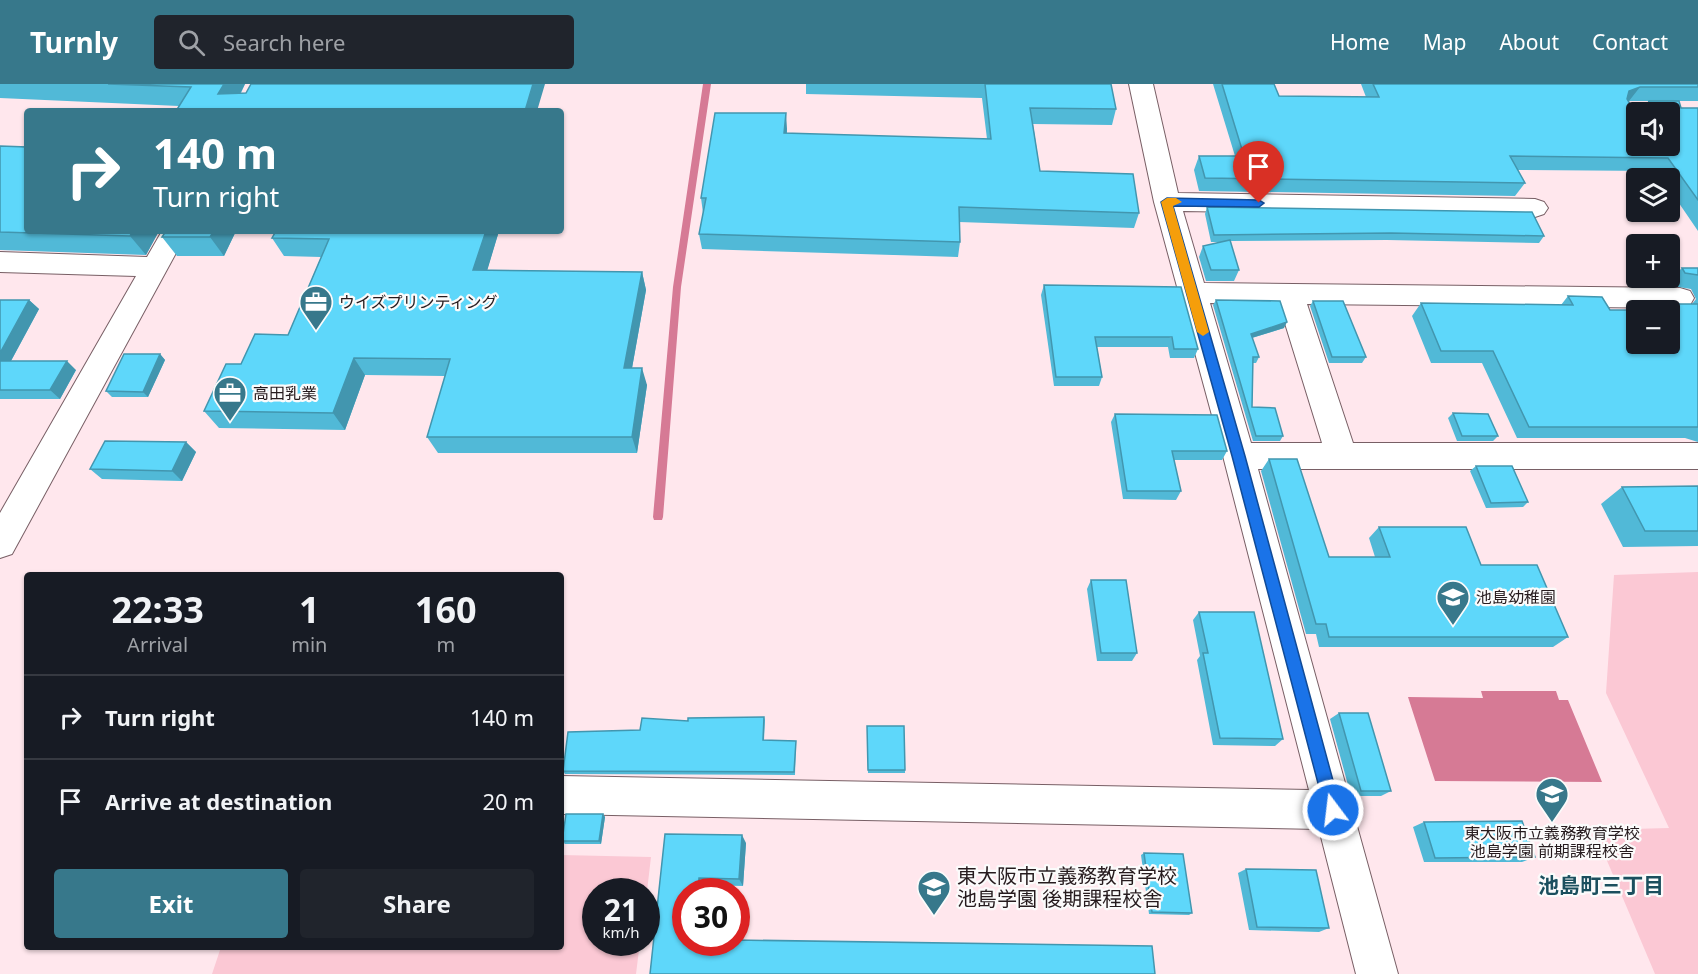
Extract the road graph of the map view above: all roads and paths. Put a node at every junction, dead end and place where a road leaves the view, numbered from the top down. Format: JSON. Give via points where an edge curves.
{"nodes":[{"id":1,"x":1141,"y":84,"type":"edge"},
{"id":2,"x":1167,"y":202,"type":"junction"},
{"id":3,"x":1535,"y":208,"type":"dead end"},
{"id":4,"x":173,"y":234,"type":"edge"},
{"id":5,"x":0,"y":262,"type":"edge"},
{"id":6,"x":154,"y":267,"type":"junction"},
{"id":7,"x":1192,"y":293,"type":"junction"},
{"id":8,"x":1290,"y":294,"type":"junction"},
{"id":9,"x":1680,"y":298,"type":"dead end"},
{"id":10,"x":1239,"y":456,"type":"junction"},
{"id":11,"x":1342,"y":456,"type":"junction"},
{"id":12,"x":1698,"y":456,"type":"edge"},
{"id":13,"x":0,"y":544,"type":"edge"},
{"id":14,"x":564,"y":795,"type":"edge"},
{"id":15,"x":1333,"y":810,"type":"junction"},
{"id":16,"x":1377,"y":974,"type":"edge"}],
"edges":[{"from":1,"to":2,"type":"street"},
{"from":2,"to":3,"type":"street"},
{"from":2,"to":7,"type":"street"},
{"from":4,"to":6,"type":"street"},
{"from":5,"to":6,"type":"street"},
{"from":6,"to":13,"type":"street"},
{"from":7,"to":8,"type":"street"},
{"from":7,"to":10,"type":"street"},
{"from":8,"to":9,"type":"street"},
{"from":8,"to":11,"type":"street"},
{"from":10,"to":11,"type":"street"},
{"from":10,"to":15,"type":"street"},
{"from":11,"to":12,"type":"street"},
{"from":14,"to":15,"type":"street"},
{"from":15,"to":16,"type":"street"}]}
